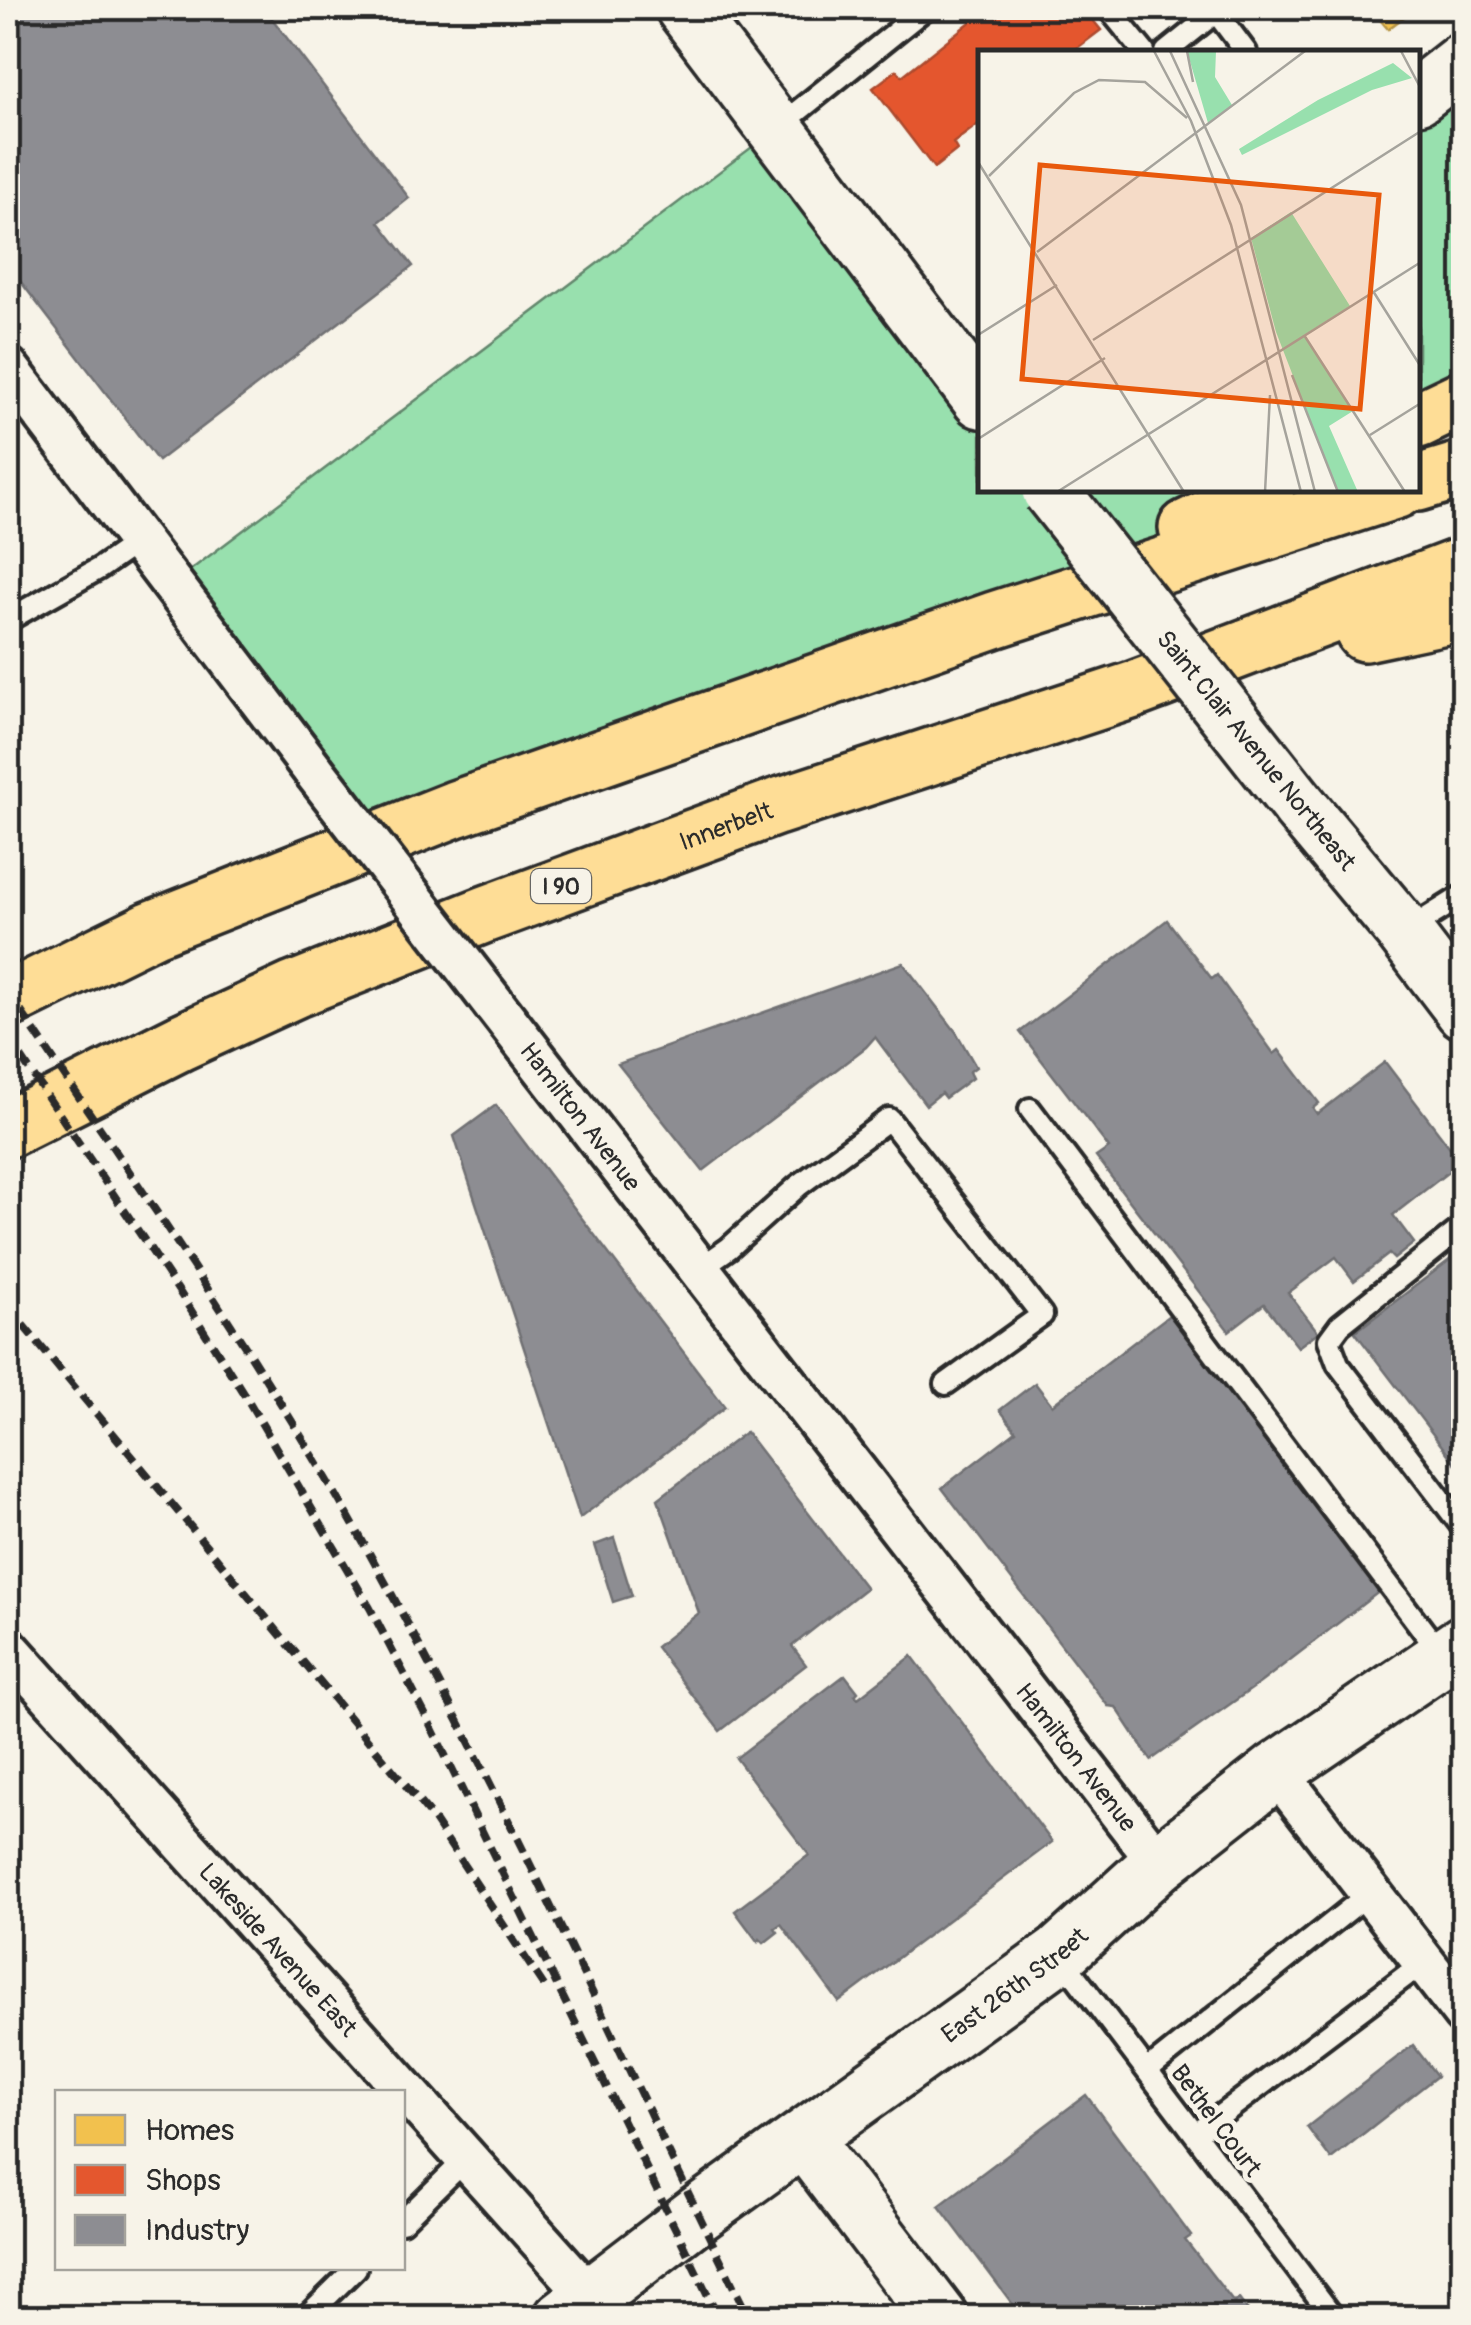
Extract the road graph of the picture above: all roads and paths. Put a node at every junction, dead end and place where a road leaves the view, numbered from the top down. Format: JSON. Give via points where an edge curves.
{"nodes":[{"id":1,"x":684,"y":8,"type":"edge"},
{"id":2,"x":926,"y":8,"type":"edge"},
{"id":3,"x":1108,"y":8,"type":"edge"},
{"id":4,"x":1142,"y":50,"type":"edge"},
{"id":5,"x":1168,"y":50,"type":"edge"},
{"id":6,"x":1244,"y":50,"type":"edge"},
{"id":7,"x":1464,"y":60,"type":"edge"},
{"id":8,"x":1421,"y":94,"type":"edge"},
{"id":9,"x":776,"y":129,"type":"junction"},
{"id":10,"x":8,"y":368,"type":"edge"},
{"id":11,"x":978,"y":396,"type":"edge"},
{"id":12,"x":1464,"y":398,"type":"edge"},
{"id":13,"x":1421,"y":419,"type":"edge"},
{"id":14,"x":1464,"y":468,"type":"edge"},
{"id":15,"x":1421,"y":482,"type":"edge"},
{"id":16,"x":1052,"y":492,"type":"edge"},
{"id":17,"x":1262,"y":492,"type":"edge"},
{"id":18,"x":1391,"y":492,"type":"edge"},
{"id":19,"x":139,"y":541,"type":"junction"},
{"id":20,"x":1464,"y":566,"type":"edge"},
{"id":21,"x":1464,"y":612,"type":"edge"},
{"id":22,"x":8,"y":620,"type":"edge"},
{"id":23,"x":994,"y":620,"type":"junction"},
{"id":24,"x":1133,"y":690,"type":"junction"},
{"id":25,"x":1464,"y":895,"type":"edge"},
{"id":26,"x":1404,"y":932,"type":"junction"},
{"id":27,"x":8,"y":1000,"type":"edge"},
{"id":28,"x":1464,"y":1011,"type":"edge"},
{"id":29,"x":1030,"y":1109,"type":"dead end"},
{"id":30,"x":8,"y":1129,"type":"edge"},
{"id":31,"x":1464,"y":1226,"type":"edge"},
{"id":32,"x":699,"y":1269,"type":"junction"},
{"id":33,"x":946,"y":1384,"type":"dead end"},
{"id":34,"x":1464,"y":1529,"type":"edge"},
{"id":35,"x":8,"y":1648,"type":"edge"},
{"id":36,"x":1453,"y":1650,"type":"edge"},
{"id":37,"x":1276,"y":1771,"type":"junction"},
{"id":38,"x":1158,"y":1863,"type":"junction"},
{"id":39,"x":1370,"y":1892,"type":"junction"},
{"id":40,"x":1059,"y":1954,"type":"junction"},
{"id":41,"x":1424,"y":1962,"type":"junction"},
{"id":42,"x":1464,"y":2014,"type":"edge"},
{"id":43,"x":1148,"y":2070,"type":"junction"},
{"id":44,"x":404,"y":2090,"type":"edge"},
{"id":45,"x":405,"y":2091,"type":"edge"},
{"id":46,"x":1196,"y":2134,"type":"junction"},
{"id":47,"x":804,"y":2139,"type":"junction"},
{"id":48,"x":466,"y":2159,"type":"junction"},
{"id":49,"x":405,"y":2219,"type":"edge"},
{"id":50,"x":354,"y":2270,"type":"edge"},
{"id":51,"x":576,"y":2307,"type":"edge"},
{"id":52,"x":305,"y":2318,"type":"edge"},
{"id":53,"x":940,"y":2318,"type":"edge"},
{"id":54,"x":1334,"y":2318,"type":"edge"}],
"edges":[{"from":1,"to":9,"type":"street"},
{"from":2,"to":9,"type":"lane"},
{"from":3,"to":4,"type":"lane"},
{"from":5,"to":6,"type":"lane","via":[[1216,12]]},
{"from":7,"to":8,"type":"street"},
{"from":9,"to":11,"type":"street"},
{"from":10,"to":19,"type":"street","name":"Hamilton Avenue"},
{"from":12,"to":13,"type":"highway"},
{"from":14,"to":15,"type":"highway"},
{"from":16,"to":26,"type":"street","name":"Saint Clair Avenue Northeast","bridge":true},
{"from":17,"to":23,"type":"highway"},
{"from":18,"to":23,"type":"highway"},
{"from":19,"to":22,"type":"lane"},
{"from":19,"to":32,"type":"street","name":"Hamilton Avenue","bridge":true},
{"from":20,"to":24,"type":"highway","name":"Innerbelt","number":"I 90"},
{"from":21,"to":24,"type":"highway"},
{"from":23,"to":27,"type":"highway","via":[[456,808],[152,929]]},
{"from":24,"to":30,"type":"highway","name":"Innerbelt","number":"I 90","via":[[776,807],[486,914],[294,990]]},
{"from":25,"to":26,"type":"lane"},
{"from":26,"to":28,"type":"street","name":"Saint Clair Avenue Northeast"},
{"from":29,"to":36,"type":"lane"},
{"from":31,"to":34,"type":"lane","via":[[1329,1340],[1338,1364]]},
{"from":32,"to":33,"type":"lane","via":[[890,1119],[1042,1316]]},
{"from":32,"to":38,"type":"street","name":"Hamilton Avenue"},
{"from":35,"to":44,"type":"street","name":"Lakeside Avenue East"},
{"from":36,"to":37,"type":"street","name":"East 26th Street"},
{"from":37,"to":38,"type":"street","name":"East 26th Street"},
{"from":37,"to":39,"type":"street"},
{"from":38,"to":40,"type":"street","name":"East 26th Street"},
{"from":39,"to":41,"type":"street"},
{"from":39,"to":43,"type":"lane"},
{"from":40,"to":43,"type":"lane","name":"Bethel Court"},
{"from":40,"to":47,"type":"street","name":"East 26th Street"},
{"from":41,"to":42,"type":"street"},
{"from":41,"to":46,"type":"lane"},
{"from":43,"to":46,"type":"lane","name":"Bethel Court"},
{"from":45,"to":48,"type":"street","name":"Lakeside Avenue East"},
{"from":46,"to":54,"type":"lane","name":"Bethel Court"},
{"from":47,"to":51,"type":"street","name":"East 26th Street"},
{"from":47,"to":53,"type":"street"},
{"from":48,"to":49,"type":"lane"},
{"from":48,"to":51,"type":"street","name":"Lakeside Avenue East"},
{"from":50,"to":52,"type":"lane"}]}
